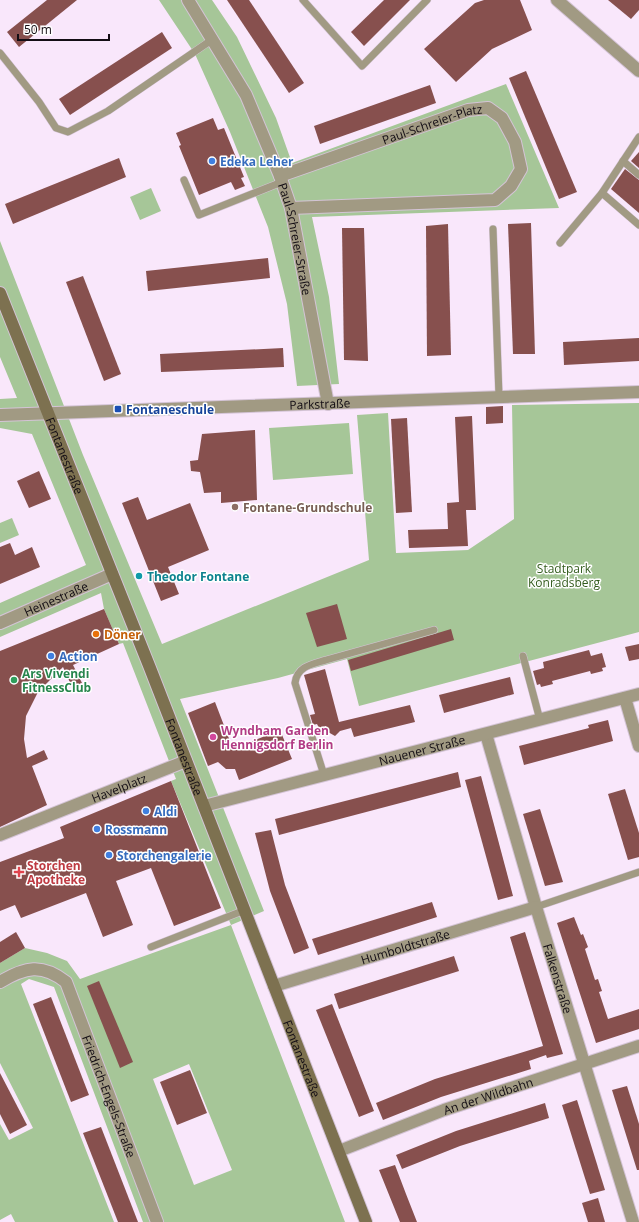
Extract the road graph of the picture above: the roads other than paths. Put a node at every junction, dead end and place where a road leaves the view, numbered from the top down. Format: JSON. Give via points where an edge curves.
{"nodes":[{"id":1,"x":188,"y":0,"type":"edge"},
{"id":2,"x":302,"y":0,"type":"edge"},
{"id":3,"x":426,"y":0,"type":"edge"},
{"id":4,"x":557,"y":0,"type":"edge"},
{"id":5,"x":213,"y":39,"type":"junction"},
{"id":6,"x":0,"y":53,"type":"edge"},
{"id":7,"x":639,"y":71,"type":"edge"},
{"id":8,"x":639,"y":137,"type":"edge"},
{"id":9,"x":623,"y":161,"type":"junction"},
{"id":10,"x":639,"y":175,"type":"edge"},
{"id":11,"x":281,"y":179,"type":"junction"},
{"id":12,"x":184,"y":180,"type":"dead end"},
{"id":13,"x":602,"y":193,"type":"junction"},
{"id":14,"x":290,"y":208,"type":"junction"},
{"id":15,"x":639,"y":225,"type":"edge"},
{"id":16,"x":493,"y":229,"type":"dead end"},
{"id":17,"x":560,"y":243,"type":"dead end"},
{"id":18,"x":0,"y":293,"type":"edge"},
{"id":19,"x":639,"y":392,"type":"edge"},
{"id":20,"x":499,"y":396,"type":"junction"},
{"id":21,"x":328,"y":404,"type":"junction"},
{"id":22,"x":48,"y":413,"type":"junction"},
{"id":23,"x":0,"y":415,"type":"edge"},
{"id":24,"x":112,"y":574,"type":"junction"},
{"id":25,"x":0,"y":624,"type":"edge"},
{"id":26,"x":434,"y":630,"type":"dead end"},
{"id":27,"x":524,"y":656,"type":"dead end"},
{"id":28,"x":639,"y":694,"type":"edge"},
{"id":29,"x":625,"y":698,"type":"junction"},
{"id":30,"x":540,"y":720,"type":"junction"},
{"id":31,"x":486,"y":734,"type":"junction"},
{"id":32,"x":639,"y":746,"type":"edge"},
{"id":33,"x":186,"y":761,"type":"junction"},
{"id":34,"x":324,"y":775,"type":"junction"},
{"id":35,"x":204,"y":806,"type":"junction"},
{"id":36,"x":0,"y":835,"type":"edge"},
{"id":37,"x":639,"y":872,"type":"edge"},
{"id":38,"x":536,"y":907,"type":"junction"},
{"id":39,"x":245,"y":910,"type":"junction"},
{"id":40,"x":151,"y":947,"type":"dead end"},
{"id":41,"x":0,"y":982,"type":"edge"},
{"id":42,"x":274,"y":986,"type":"junction"},
{"id":43,"x":639,"y":1046,"type":"edge"},
{"id":44,"x":584,"y":1064,"type":"junction"},
{"id":45,"x":339,"y":1151,"type":"junction"},
{"id":46,"x":157,"y":1222,"type":"edge"},
{"id":47,"x":366,"y":1222,"type":"edge"},
{"id":48,"x":633,"y":1222,"type":"edge"}],
"edges":[{"from":1,"to":5,"type":"street","name":"Paul-Schreier-Straße"},
{"from":2,"to":3,"type":"lane","via":[[362,66]]},
{"from":4,"to":7,"type":"street"},
{"from":5,"to":6,"type":"lane","via":[[108,111],[68,132],[56,128]]},
{"from":5,"to":11,"type":"street","name":"Paul-Schreier-Straße","via":[[246,95]]},
{"from":8,"to":9,"type":"lane"},
{"from":9,"to":10,"type":"lane"},
{"from":9,"to":13,"type":"lane"},
{"from":11,"to":12,"type":"lane","via":[[199,215]]},
{"from":11,"to":14,"type":"street","name":"Paul-Schreier-Straße"},
{"from":11,"to":14,"type":"street","name":"Paul-Schreier-Platz","via":[[468,110],[488,108],[502,118],[515,142],[521,169],[511,186],[495,200]]},
{"from":13,"to":15,"type":"lane"},
{"from":13,"to":17,"type":"lane"},
{"from":14,"to":21,"type":"street","name":"Paul-Schreier-Straße"},
{"from":16,"to":20,"type":"lane"},
{"from":18,"to":22,"type":"street","name":"Fontanestraße"},
{"from":19,"to":20,"type":"street","name":"Parkstraße"},
{"from":20,"to":21,"type":"street","name":"Parkstraße"},
{"from":21,"to":22,"type":"street","name":"Parkstraße"},
{"from":22,"to":23,"type":"street","name":"Parkstraße"},
{"from":22,"to":24,"type":"street","name":"Fontanestraße"},
{"from":24,"to":25,"type":"street","name":"Heinestraße"},
{"from":24,"to":33,"type":"street","name":"Fontanestraße"},
{"from":26,"to":34,"type":"lane","via":[[311,664],[299,671],[295,683]]},
{"from":27,"to":30,"type":"lane"},
{"from":28,"to":29,"type":"street","name":"Nauener Straße"},
{"from":29,"to":30,"type":"street","name":"Nauener Straße"},
{"from":29,"to":32,"type":"street"},
{"from":30,"to":31,"type":"street","name":"Nauener Straße"},
{"from":31,"to":34,"type":"street","name":"Nauener Straße"},
{"from":31,"to":38,"type":"street","name":"Falkenstraße"},
{"from":33,"to":35,"type":"street","name":"Fontanestraße"},
{"from":33,"to":36,"type":"street","name":"Havelplatz"},
{"from":34,"to":35,"type":"street","name":"Nauener Straße"},
{"from":35,"to":39,"type":"street","name":"Fontanestraße"},
{"from":37,"to":38,"type":"lane"},
{"from":38,"to":42,"type":"street","name":"Humboldtstraße"},
{"from":38,"to":44,"type":"street","name":"Falkenstraße"},
{"from":39,"to":40,"type":"lane"},
{"from":39,"to":42,"type":"street","name":"Fontanestraße"},
{"from":41,"to":46,"type":"street","name":"Friedrich-Engels-Straße","via":[[14,973],[31,969],[43,969],[56,974],[66,982]]},
{"from":42,"to":45,"type":"street","name":"Fontanestraße"},
{"from":43,"to":44,"type":"street","name":"An der Wildbahn"},
{"from":44,"to":45,"type":"street","name":"An der Wildbahn","via":[[444,1110]]},
{"from":44,"to":48,"type":"street","name":"Falkenstraße"},
{"from":45,"to":47,"type":"street","name":"Fontanestraße"}]}
